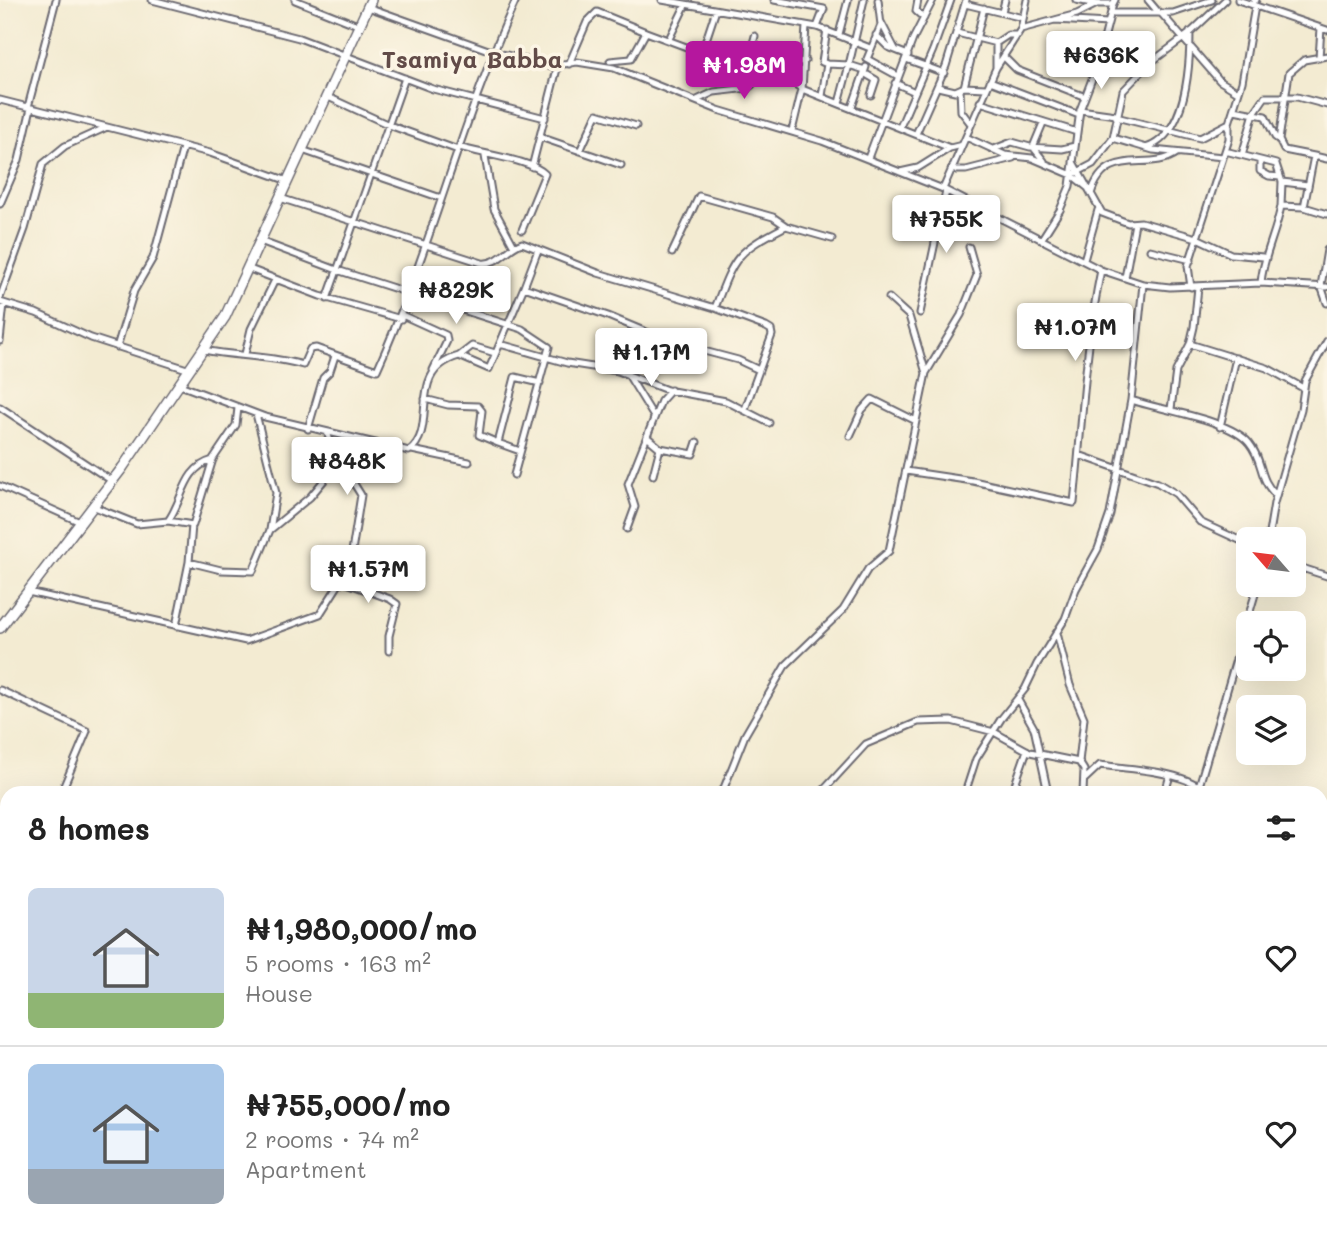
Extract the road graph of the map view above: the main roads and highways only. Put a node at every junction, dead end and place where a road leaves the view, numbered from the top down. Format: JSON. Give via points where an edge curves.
{"nodes":[{"id":1,"x":370,"y":3,"type":"edge"},
{"id":2,"x":0,"y":628,"type":"edge"}],
"edges":[{"from":1,"to":2,"type":"main road","via":[[225,317],[112,481]]}]}
